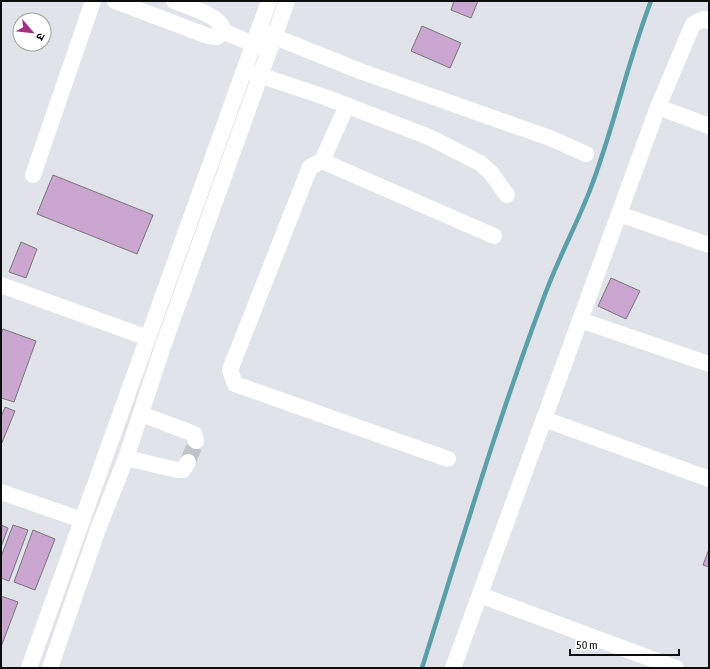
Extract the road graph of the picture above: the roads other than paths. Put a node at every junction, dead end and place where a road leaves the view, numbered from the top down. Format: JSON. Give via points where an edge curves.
{"nodes":[{"id":1,"x":93,"y":1,"type":"edge"},
{"id":2,"x":115,"y":1,"type":"edge"},
{"id":3,"x":174,"y":1,"type":"edge"},
{"id":4,"x":269,"y":1,"type":"edge"},
{"id":5,"x":288,"y":1,"type":"edge"},
{"id":6,"x":709,"y":20,"type":"edge"},
{"id":7,"x":224,"y":32,"type":"junction"},
{"id":8,"x":256,"y":37,"type":"junction"},
{"id":9,"x":272,"y":43,"type":"junction"},
{"id":10,"x":244,"y":70,"type":"junction"},
{"id":11,"x":260,"y":75,"type":"junction"},
{"id":12,"x":347,"y":105,"type":"junction"},
{"id":13,"x":658,"y":107,"type":"junction"},
{"id":14,"x":709,"y":126,"type":"edge"},
{"id":15,"x":586,"y":154,"type":"dead end"},
{"id":16,"x":322,"y":160,"type":"junction"},
{"id":17,"x":33,"y":175,"type":"dead end"},
{"id":18,"x":507,"y":196,"type":"dead end"},
{"id":19,"x":619,"y":214,"type":"junction"},
{"id":20,"x":494,"y":236,"type":"dead end"},
{"id":21,"x":709,"y":245,"type":"edge"},
{"id":22,"x":1,"y":284,"type":"edge"},
{"id":23,"x":580,"y":320,"type":"junction"},
{"id":24,"x":148,"y":338,"type":"junction"},
{"id":25,"x":709,"y":364,"type":"edge"},
{"id":26,"x":141,"y":414,"type":"junction"},
{"id":27,"x":544,"y":419,"type":"junction"},
{"id":28,"x":196,"y":441,"type":"dead end"},
{"id":29,"x":126,"y":458,"type":"junction"},
{"id":30,"x":448,"y":459,"type":"dead end"},
{"id":31,"x":188,"y":462,"type":"tunnel mouth"},
{"id":32,"x":709,"y":478,"type":"edge"},
{"id":33,"x":1,"y":492,"type":"edge"},
{"id":34,"x":82,"y":520,"type":"junction"},
{"id":35,"x":480,"y":595,"type":"junction"},
{"id":36,"x":29,"y":668,"type":"edge"},
{"id":37,"x":50,"y":668,"type":"edge"},
{"id":38,"x":453,"y":668,"type":"edge"},
{"id":39,"x":676,"y":668,"type":"edge"}],
"edges":[{"from":1,"to":17,"type":"street"},
{"from":2,"to":7,"type":"street","via":[[208,36],[217,37]]},
{"from":3,"to":7,"type":"street","via":[[217,19]]},
{"from":4,"to":8,"type":"street"},
{"from":5,"to":9,"type":"street"},
{"from":6,"to":13,"type":"street","via":[[704,19],[693,24]]},
{"from":7,"to":8,"type":"street"},
{"from":8,"to":9,"type":"street"},
{"from":8,"to":10,"type":"street"},
{"from":9,"to":11,"type":"street"},
{"from":9,"to":15,"type":"street","via":[[550,138]]},
{"from":10,"to":11,"type":"street"},
{"from":10,"to":24,"type":"street"},
{"from":11,"to":12,"type":"street"},
{"from":11,"to":26,"type":"street"},
{"from":12,"to":16,"type":"street"},
{"from":12,"to":18,"type":"street","via":[[429,137],[473,160],[491,173]]},
{"from":13,"to":14,"type":"street"},
{"from":13,"to":19,"type":"street"},
{"from":16,"to":20,"type":"street"},
{"from":16,"to":30,"type":"street","via":[[310,167],[230,370],[235,384]]},
{"from":19,"to":21,"type":"street"},
{"from":19,"to":23,"type":"street"},
{"from":22,"to":24,"type":"street"},
{"from":23,"to":25,"type":"street"},
{"from":23,"to":27,"type":"street"},
{"from":24,"to":34,"type":"street"},
{"from":26,"to":28,"type":"street","via":[[194,434]]},
{"from":26,"to":29,"type":"street"},
{"from":27,"to":32,"type":"street"},
{"from":27,"to":35,"type":"street"},
{"from":29,"to":31,"type":"street","via":[[177,470],[183,470]]},
{"from":29,"to":37,"type":"street","via":[[98,529]]},
{"from":33,"to":34,"type":"street"},
{"from":34,"to":36,"type":"street"},
{"from":35,"to":38,"type":"street"},
{"from":35,"to":39,"type":"street"}]}
